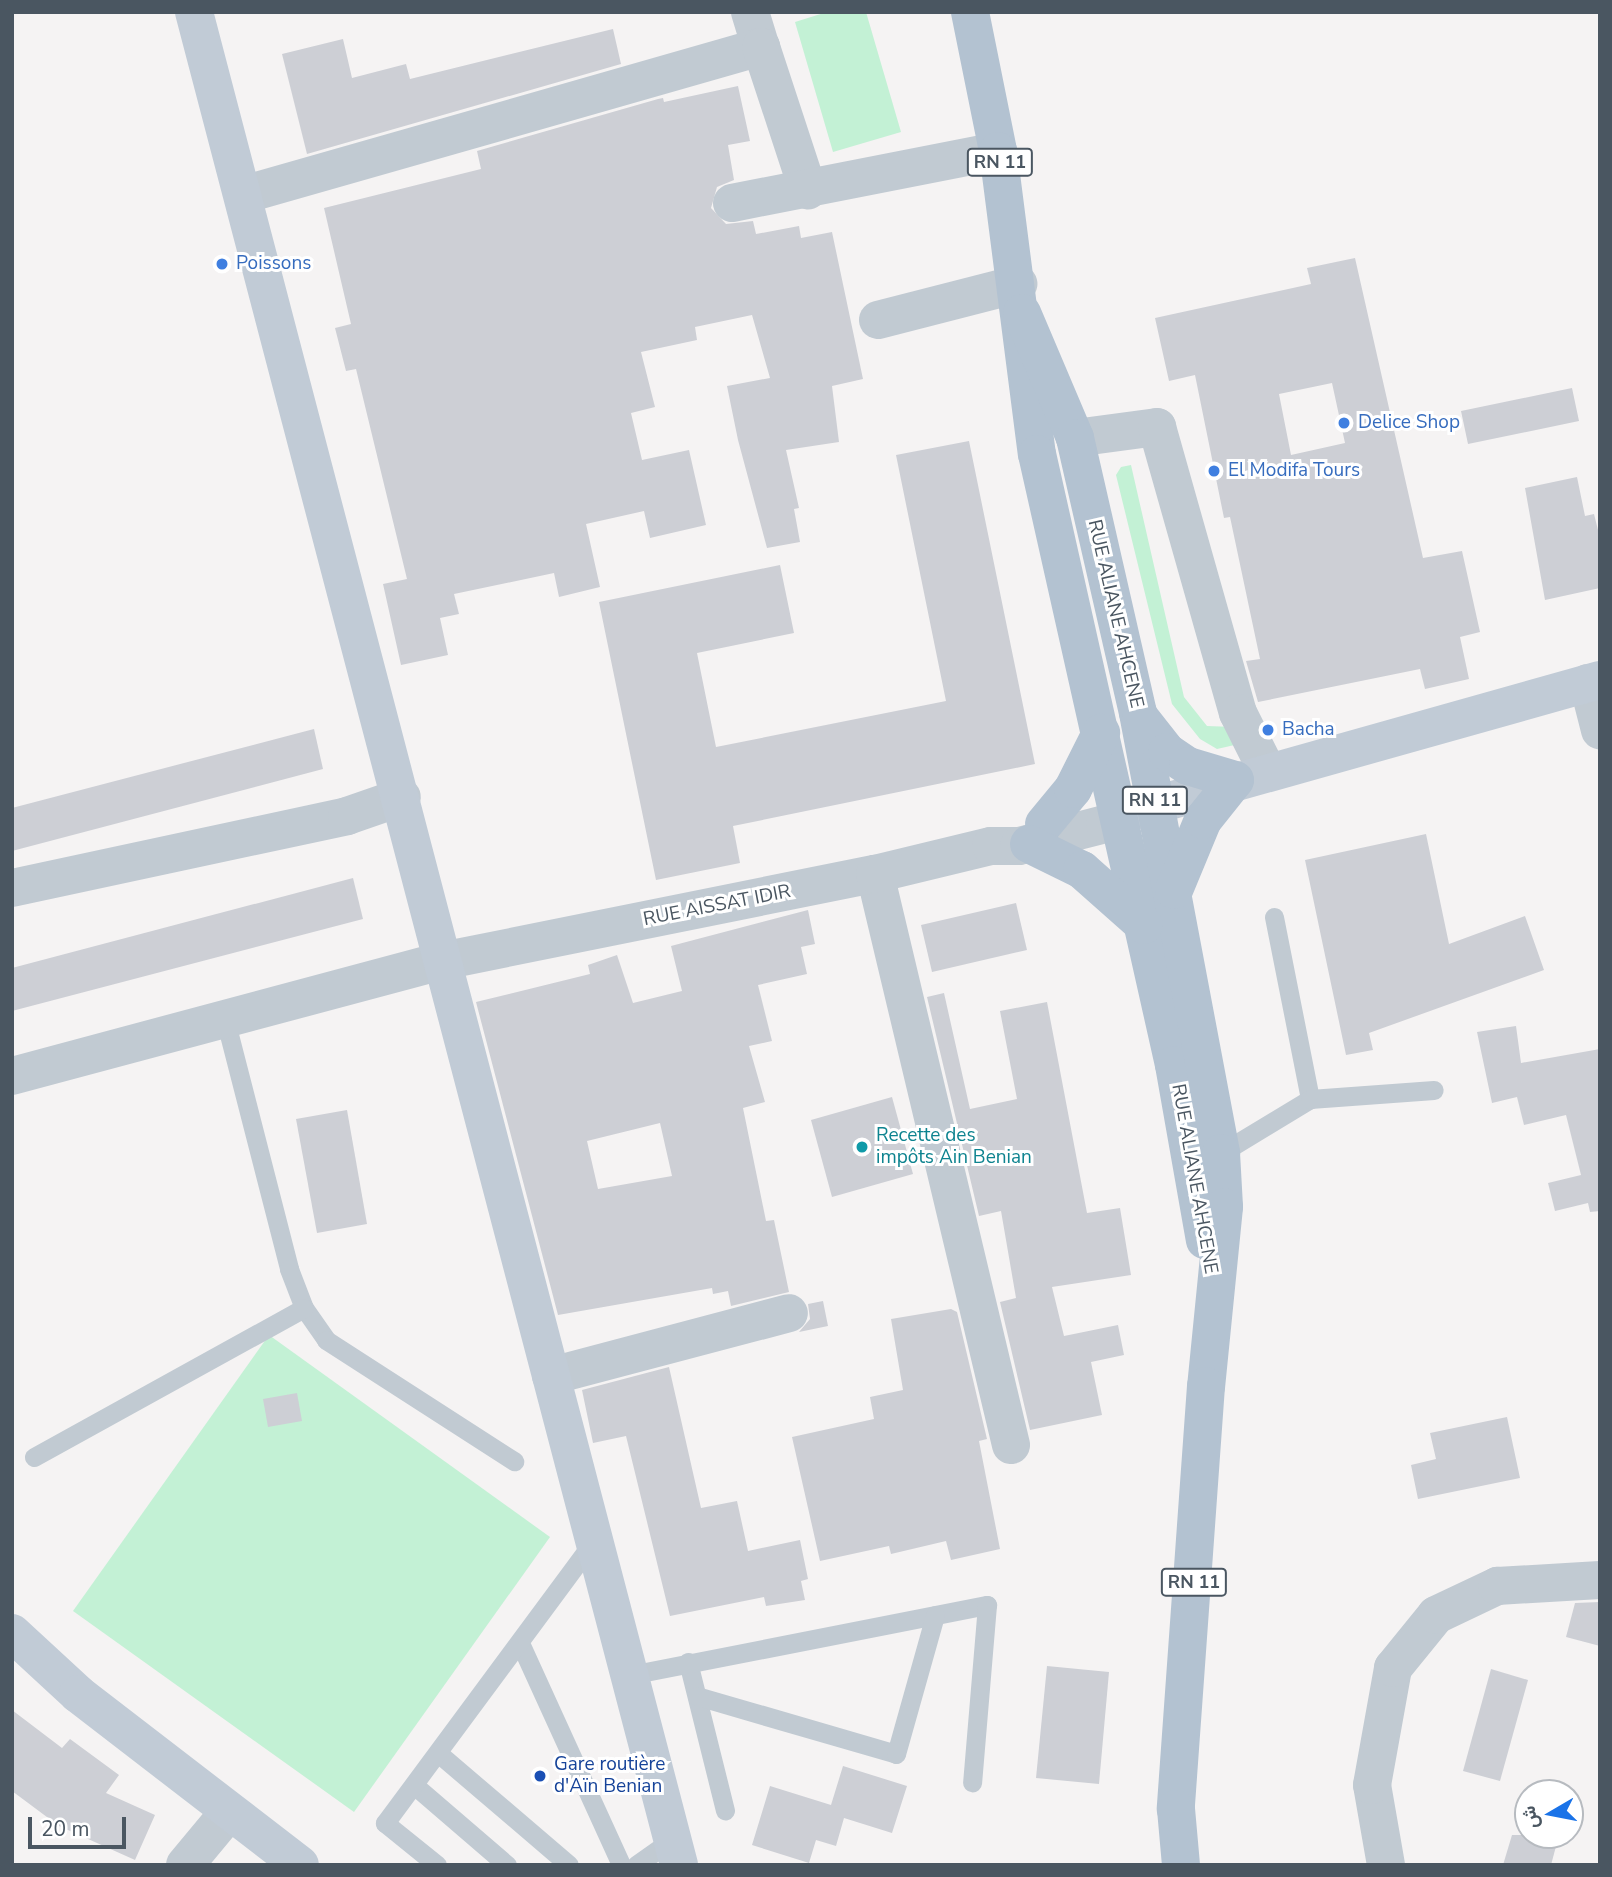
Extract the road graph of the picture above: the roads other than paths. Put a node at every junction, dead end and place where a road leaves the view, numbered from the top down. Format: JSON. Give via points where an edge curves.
{"nodes":[{"id":1,"x":194,"y":12,"type":"edge"},
{"id":2,"x":970,"y":12,"type":"edge"},
{"id":3,"x":755,"y":30,"type":"edge"},
{"id":4,"x":998,"y":151,"type":"junction"},
{"id":5,"x":808,"y":190,"type":"junction"},
{"id":6,"x":243,"y":195,"type":"junction"},
{"id":7,"x":732,"y":203,"type":"dead end"},
{"id":8,"x":1020,"y":299,"type":"junction"},
{"id":9,"x":878,"y":320,"type":"dead end"},
{"id":10,"x":1074,"y":438,"type":"junction"},
{"id":11,"x":1594,"y":682,"type":"edge"},
{"id":12,"x":1138,"y":713,"type":"junction"},
{"id":13,"x":1600,"y":730,"type":"edge"},
{"id":14,"x":1101,"y":733,"type":"junction"},
{"id":15,"x":1251,"y":776,"type":"junction"},
{"id":16,"x":402,"y":797,"type":"junction"},
{"id":17,"x":1156,"y":803,"type":"junction"},
{"id":18,"x":1120,"y":814,"type":"junction"},
{"id":19,"x":1037,"y":834,"type":"junction"},
{"id":20,"x":875,"y":874,"type":"junction"},
{"id":21,"x":12,"y":888,"type":"edge"},
{"id":22,"x":1173,"y":892,"type":"junction"},
{"id":23,"x":1274,"y":916,"type":"dead end"},
{"id":24,"x":1144,"y":925,"type":"junction"},
{"id":25,"x":442,"y":961,"type":"junction"},
{"id":26,"x":225,"y":1019,"type":"junction"},
{"id":27,"x":12,"y":1076,"type":"edge"},
{"id":28,"x":1434,"y":1090,"type":"dead end"},
{"id":29,"x":1310,"y":1099,"type":"junction"},
{"id":30,"x":1222,"y":1153,"type":"junction"},
{"id":31,"x":1214,"y":1300,"type":"junction"},
{"id":32,"x":304,"y":1308,"type":"junction"},
{"id":33,"x":789,"y":1313,"type":"dead end"},
{"id":34,"x":551,"y":1376,"type":"junction"},
{"id":35,"x":1011,"y":1445,"type":"dead end"},
{"id":36,"x":34,"y":1457,"type":"dead end"},
{"id":37,"x":514,"y":1461,"type":"dead end"},
{"id":38,"x":595,"y":1540,"type":"junction"},
{"id":39,"x":1600,"y":1580,"type":"edge"},
{"id":40,"x":935,"y":1615,"type":"junction"},
{"id":41,"x":12,"y":1633,"type":"edge"},
{"id":42,"x":520,"y":1643,"type":"junction"},
{"id":43,"x":688,"y":1662,"type":"junction"},
{"id":44,"x":630,"y":1675,"type":"junction"},
{"id":45,"x":697,"y":1696,"type":"junction"},
{"id":46,"x":438,"y":1753,"type":"junction"},
{"id":47,"x":972,"y":1782,"type":"dead end"},
{"id":48,"x":414,"y":1785,"type":"junction"},
{"id":49,"x":725,"y":1810,"type":"dead end"},
{"id":50,"x":229,"y":1812,"type":"junction"},
{"id":51,"x":676,"y":1852,"type":"edge"},
{"id":52,"x":185,"y":1865,"type":"edge"},
{"id":53,"x":300,"y":1865,"type":"edge"},
{"id":54,"x":437,"y":1865,"type":"edge"},
{"id":55,"x":507,"y":1865,"type":"edge"},
{"id":56,"x":569,"y":1865,"type":"edge"},
{"id":57,"x":621,"y":1865,"type":"edge"},
{"id":58,"x":636,"y":1865,"type":"edge"},
{"id":59,"x":1181,"y":1865,"type":"edge"},
{"id":60,"x":1386,"y":1865,"type":"edge"}],
"edges":[{"from":1,"to":6,"type":"street"},
{"from":2,"to":4,"type":"main road","name":"RUE ALIANE AHCENE","number":"RN 11"},
{"from":3,"to":5,"type":"street"},
{"from":3,"to":6,"type":"street"},
{"from":4,"to":5,"type":"street"},
{"from":4,"to":8,"type":"main road","name":"RUE ALIANE AHCENE","number":"RN 11"},
{"from":5,"to":7,"type":"street"},
{"from":6,"to":16,"type":"street"},
{"from":8,"to":9,"type":"street"},
{"from":8,"to":10,"type":"main road","name":"RUE ALIANE AHCENE","number":"RN 11"},
{"from":8,"to":14,"type":"main road","name":"RUE ALIANE AHCENE","number":"RN 11","via":[[1037,454]]},
{"from":10,"to":12,"type":"main road","name":"RUE ALIANE AHCENE","number":"RN 11"},
{"from":10,"to":15,"type":"street","via":[[1157,427],[1238,713]]},
{"from":11,"to":13,"type":"street"},
{"from":11,"to":15,"type":"street"},
{"from":12,"to":15,"type":"main road","via":[[1167,752],[1188,766]]},
{"from":12,"to":17,"type":"main road","name":"RUE ALIANE AHCENE","number":"RN 11"},
{"from":14,"to":18,"type":"main road","name":"RUE ALIANE AHCENE","number":"RN 11"},
{"from":14,"to":19,"type":"main road","via":[[1073,789]]},
{"from":15,"to":17,"type":"street"},
{"from":15,"to":22,"type":"main road","via":[[1196,831]]},
{"from":16,"to":21,"type":"street","via":[[347,816]]},
{"from":16,"to":25,"type":"street"},
{"from":17,"to":18,"type":"street"},
{"from":17,"to":22,"type":"main road","name":"RUE ALIANE AHCENE","number":"RN 11"},
{"from":18,"to":19,"type":"street","name":"RUE AISSAT IDIR","via":[[1105,824]]},
{"from":18,"to":24,"type":"main road","name":"RUE ALIANE AHCENE","number":"RN 11"},
{"from":19,"to":20,"type":"street","name":"RUE AISSAT IDIR","via":[[1012,833],[991,846]]},
{"from":19,"to":24,"type":"main road"},
{"from":20,"to":25,"type":"street","name":"RUE AISSAT IDIR"},
{"from":20,"to":35,"type":"street"},
{"from":22,"to":30,"type":"main road","name":"RUE ALIANE AHCENE","number":"RN 11"},
{"from":23,"to":29,"type":"lane"},
{"from":24,"to":31,"type":"main road","name":"RUE ALIANE AHCENE","number":"RN 11","via":[[1174,1065]]},
{"from":25,"to":26,"type":"street","name":"RUE AISSAT IDIR"},
{"from":25,"to":34,"type":"street"},
{"from":26,"to":27,"type":"street","name":"RUE AISSAT IDIR"},
{"from":26,"to":32,"type":"lane","via":[[289,1269]]},
{"from":28,"to":29,"type":"lane"},
{"from":29,"to":30,"type":"lane"},
{"from":30,"to":31,"type":"main road","name":"RUE ALIANE AHCENE","number":"RN 11","via":[[1224,1207]]},
{"from":31,"to":59,"type":"main road","number":"RN 11","via":[[1175,1809]]},
{"from":32,"to":36,"type":"lane"},
{"from":32,"to":37,"type":"lane","via":[[326,1340]]},
{"from":33,"to":34,"type":"street"},
{"from":34,"to":38,"type":"street"},
{"from":38,"to":42,"type":"lane"},
{"from":38,"to":44,"type":"street"},
{"from":39,"to":60,"type":"street","via":[[1497,1586],[1436,1615],[1394,1668],[1372,1785]]},
{"from":40,"to":43,"type":"lane"},
{"from":40,"to":45,"type":"lane","via":[[896,1754]]},
{"from":40,"to":47,"type":"lane","via":[[987,1605]]},
{"from":41,"to":50,"type":"street","via":[[78,1694]]},
{"from":42,"to":46,"type":"lane"},
{"from":42,"to":57,"type":"lane"},
{"from":43,"to":44,"type":"lane"},
{"from":43,"to":45,"type":"lane"},
{"from":44,"to":51,"type":"street"},
{"from":45,"to":49,"type":"lane"},
{"from":46,"to":48,"type":"lane"},
{"from":46,"to":56,"type":"lane"},
{"from":48,"to":54,"type":"lane","via":[[385,1824]]},
{"from":48,"to":55,"type":"lane"},
{"from":50,"to":52,"type":"street"},
{"from":50,"to":53,"type":"street"},
{"from":51,"to":58,"type":"lane"}]}
